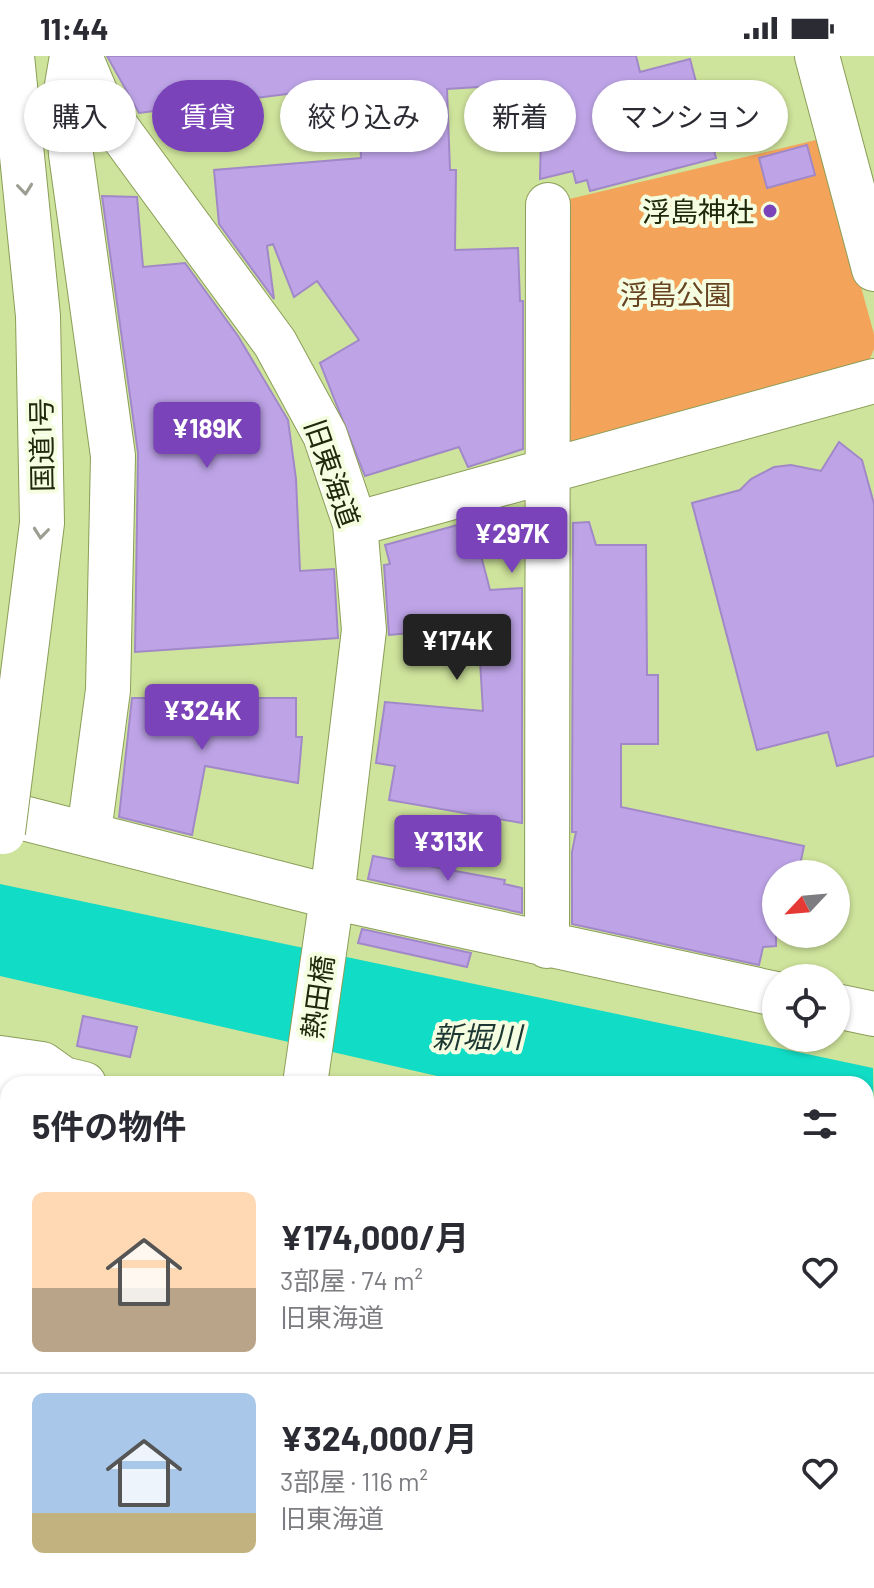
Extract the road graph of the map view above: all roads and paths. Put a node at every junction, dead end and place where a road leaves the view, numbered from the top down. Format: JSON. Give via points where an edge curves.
{"nodes":[{"id":1,"x":12,"y":56,"type":"edge"},
{"id":2,"x":72,"y":56,"type":"edge"},
{"id":3,"x":80,"y":56,"type":"edge"},
{"id":4,"x":817,"y":56,"type":"edge"},
{"id":5,"x":548,"y":205,"type":"dead end"},
{"id":6,"x":874,"y":269,"type":"edge"},
{"id":7,"x":874,"y":381,"type":"edge"},
{"id":8,"x":546,"y":470,"type":"junction"},
{"id":9,"x":355,"y":524,"type":"junction"},
{"id":10,"x":2,"y":822,"type":"edge"},
{"id":11,"x":89,"y":832,"type":"junction"},
{"id":12,"x":331,"y":904,"type":"junction"},
{"id":13,"x":547,"y":946,"type":"junction"},
{"id":14,"x":762,"y":991,"type":"edge"},
{"id":15,"x":850,"y":1009,"type":"edge"},
{"id":16,"x":874,"y":1014,"type":"edge"},
{"id":17,"x":0,"y":1058,"type":"edge"},
{"id":18,"x":55,"y":1076,"type":"edge"},
{"id":19,"x":306,"y":1076,"type":"edge"}],
"edges":[{"from":1,"to":10,"type":"main road","name":"国道1号","one_way":true,"bridge":true,"via":[[38,316],[42,523]]},
{"from":2,"to":11,"type":"main road","via":[[66,91],[71,154],[113,456],[108,690]]},
{"from":3,"to":9,"type":"main road","name":"旧東海道","via":[[101,106],[275,343],[325,435]]},
{"from":4,"to":6,"type":"main road"},
{"from":5,"to":8,"type":"main road"},
{"from":7,"to":8,"type":"main road"},
{"from":8,"to":9,"type":"main road"},
{"from":8,"to":13,"type":"main road"},
{"from":9,"to":12,"type":"main road","name":"旧東海道","via":[[364,630]]},
{"from":10,"to":11,"type":"main road"},
{"from":11,"to":12,"type":"main road"},
{"from":12,"to":13,"type":"main road"},
{"from":12,"to":19,"type":"main road","name":"熱田橋"},
{"from":13,"to":14,"type":"main road"},
{"from":15,"to":16,"type":"main road"},
{"from":17,"to":18,"type":"main road","via":[[42,1064]]}]}
